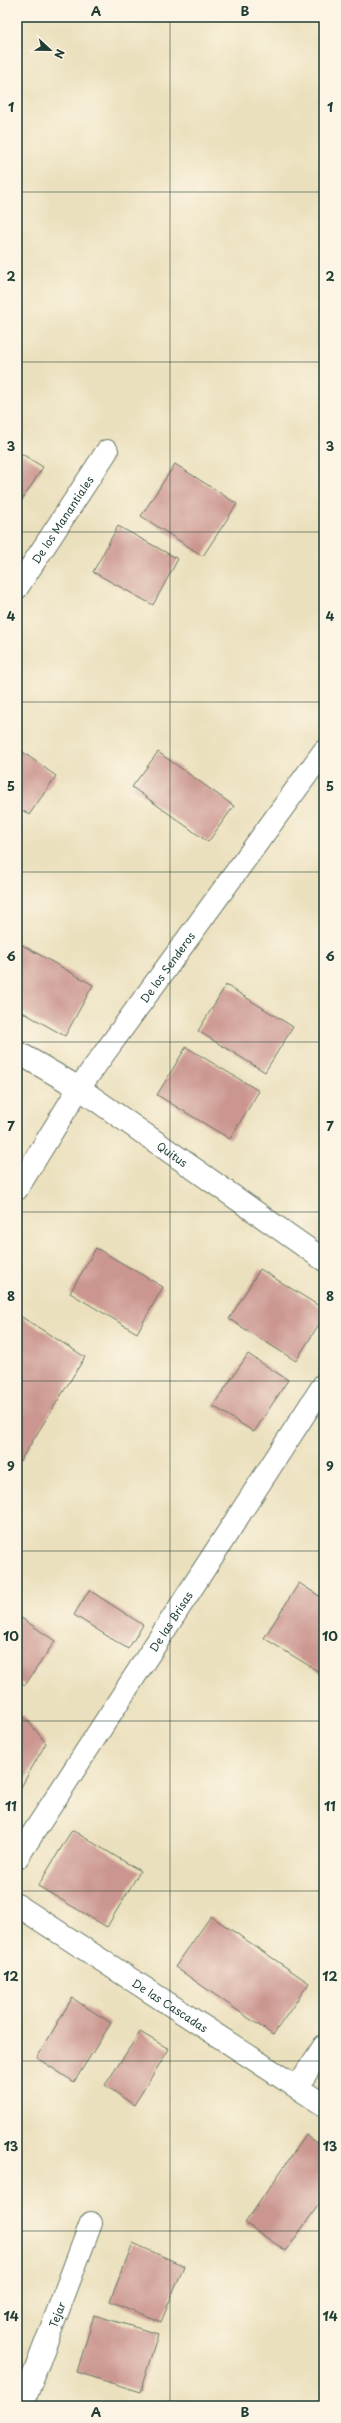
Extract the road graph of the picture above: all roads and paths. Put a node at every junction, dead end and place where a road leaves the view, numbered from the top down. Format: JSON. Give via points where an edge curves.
{"nodes":[{"id":1,"x":108,"y":451,"type":"dead end"},
{"id":2,"x":17,"y":588,"type":"edge"},
{"id":3,"x":324,"y":750,"type":"edge"},
{"id":4,"x":17,"y":1052,"type":"edge"},
{"id":5,"x":79,"y":1088,"type":"junction"},
{"id":6,"x":17,"y":1189,"type":"edge"},
{"id":7,"x":324,"y":1260,"type":"edge"},
{"id":8,"x":324,"y":1384,"type":"edge"},
{"id":9,"x":17,"y":1858,"type":"edge"},
{"id":10,"x":17,"y":1905,"type":"edge"},
{"id":11,"x":324,"y":2046,"type":"edge"},
{"id":12,"x":297,"y":2087,"type":"junction"},
{"id":13,"x":324,"y":2105,"type":"edge"},
{"id":14,"x":91,"y":2223,"type":"dead end"},
{"id":15,"x":22,"y":2406,"type":"edge"}],
"edges":[{"from":1,"to":2,"type":"lane","name":"De los Manantiales"},
{"from":3,"to":5,"type":"lane","name":"De los Senderos"},
{"from":4,"to":5,"type":"lane","name":"Quitus"},
{"from":5,"to":6,"type":"lane","name":"De los Senderos"},
{"from":5,"to":7,"type":"lane","name":"Quitus"},
{"from":8,"to":9,"type":"lane","name":"De las Brisas"},
{"from":10,"to":12,"type":"lane","name":"De las Cascadas"},
{"from":11,"to":12,"type":"lane"},
{"from":12,"to":13,"type":"lane","name":"De las Cascadas"},
{"from":14,"to":15,"type":"lane","name":"Tejar"}]}
